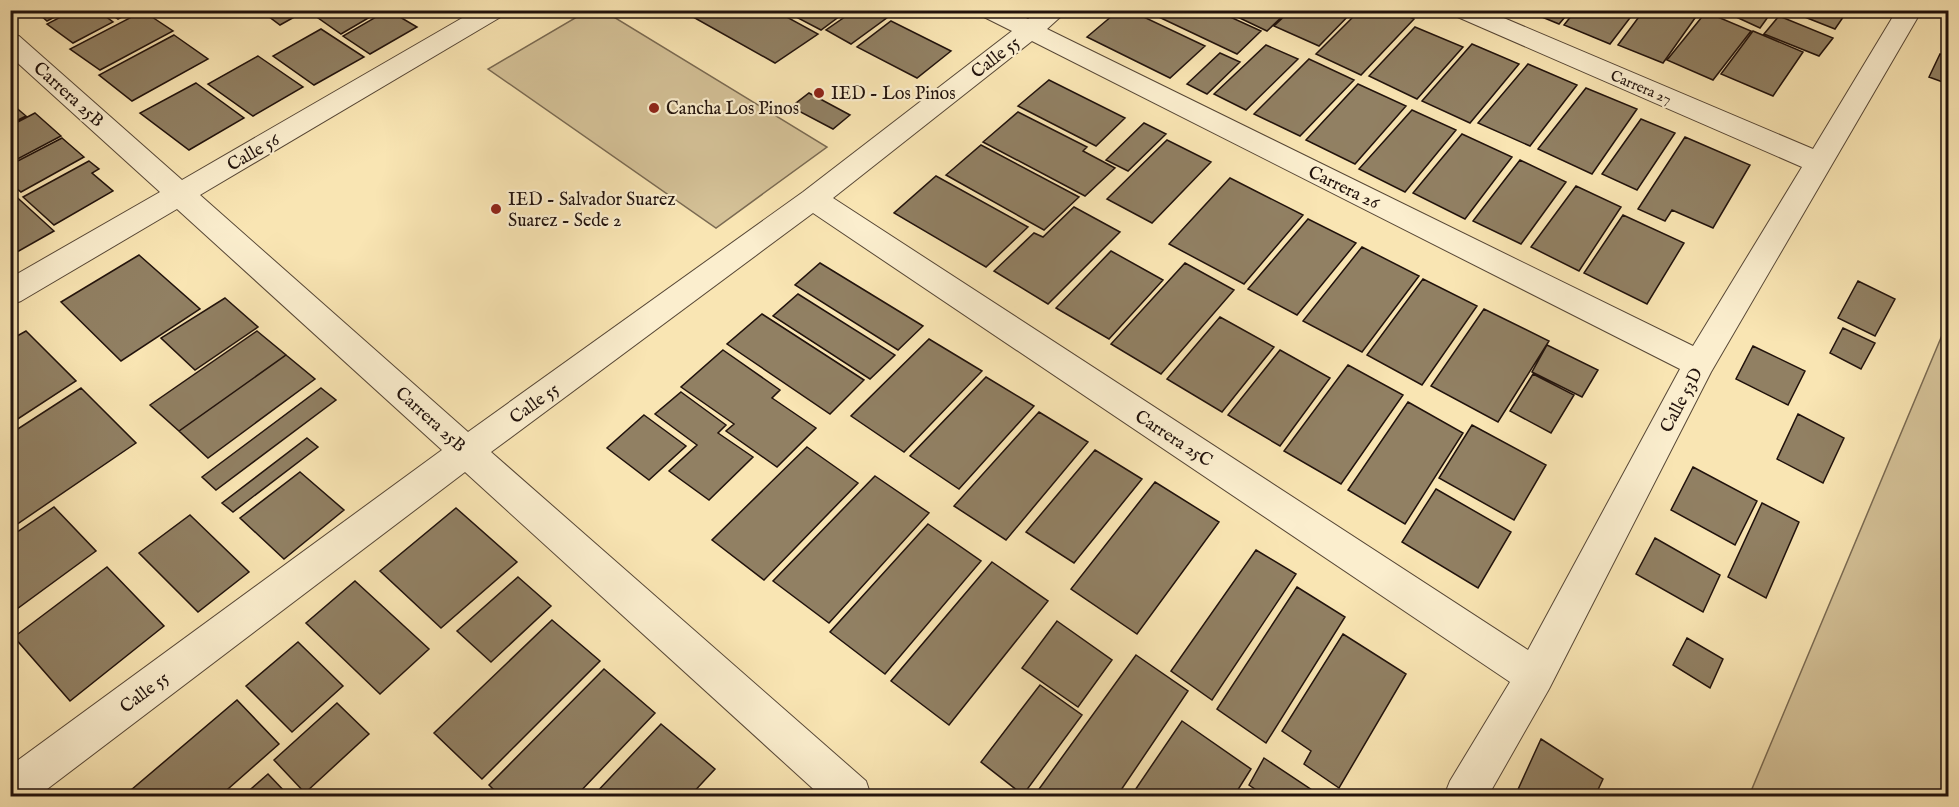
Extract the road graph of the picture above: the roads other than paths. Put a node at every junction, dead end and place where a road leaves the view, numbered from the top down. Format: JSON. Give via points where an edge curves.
{"nodes":[{"id":1,"x":989,"y":10,"type":"edge"},
{"id":2,"x":1056,"y":10,"type":"edge"},
{"id":3,"x":1462,"y":10,"type":"edge"},
{"id":4,"x":1910,"y":10,"type":"edge"},
{"id":5,"x":483,"y":13,"type":"edge"},
{"id":6,"x":1029,"y":30,"type":"junction"},
{"id":7,"x":10,"y":42,"type":"edge"},
{"id":8,"x":1819,"y":163,"type":"junction"},
{"id":9,"x":180,"y":194,"type":"junction"},
{"id":10,"x":813,"y":199,"type":"junction"},
{"id":11,"x":10,"y":293,"type":"edge"},
{"id":12,"x":1699,"y":364,"type":"junction"},
{"id":13,"x":467,"y":451,"type":"junction"},
{"id":14,"x":1535,"y":676,"type":"junction"},
{"id":15,"x":19,"y":784,"type":"edge"},
{"id":16,"x":851,"y":796,"type":"edge"},
{"id":17,"x":1465,"y":796,"type":"edge"}],
"edges":[{"from":1,"to":6,"type":"street","name":"Carrera 26"},
{"from":2,"to":6,"type":"street","name":"Calle 55"},
{"from":3,"to":8,"type":"street","name":"Carrera 27"},
{"from":4,"to":8,"type":"street","name":"Calle 53D"},
{"from":5,"to":9,"type":"street","name":"Calle 56"},
{"from":6,"to":10,"type":"street","name":"Calle 55"},
{"from":6,"to":12,"type":"street","name":"Carrera 26"},
{"from":7,"to":9,"type":"street","name":"Carrera 25B"},
{"from":8,"to":12,"type":"street","name":"Calle 53D"},
{"from":9,"to":11,"type":"street","name":"Calle 56"},
{"from":9,"to":13,"type":"street","name":"Carrera 25B"},
{"from":10,"to":13,"type":"street","name":"Calle 55"},
{"from":10,"to":14,"type":"street","name":"Carrera 25C"},
{"from":12,"to":14,"type":"street","name":"Calle 53D"},
{"from":13,"to":15,"type":"street","name":"Calle 55"},
{"from":13,"to":16,"type":"street","name":"Carrera 25B"},
{"from":14,"to":17,"type":"street","name":"Calle 53D"}]}
